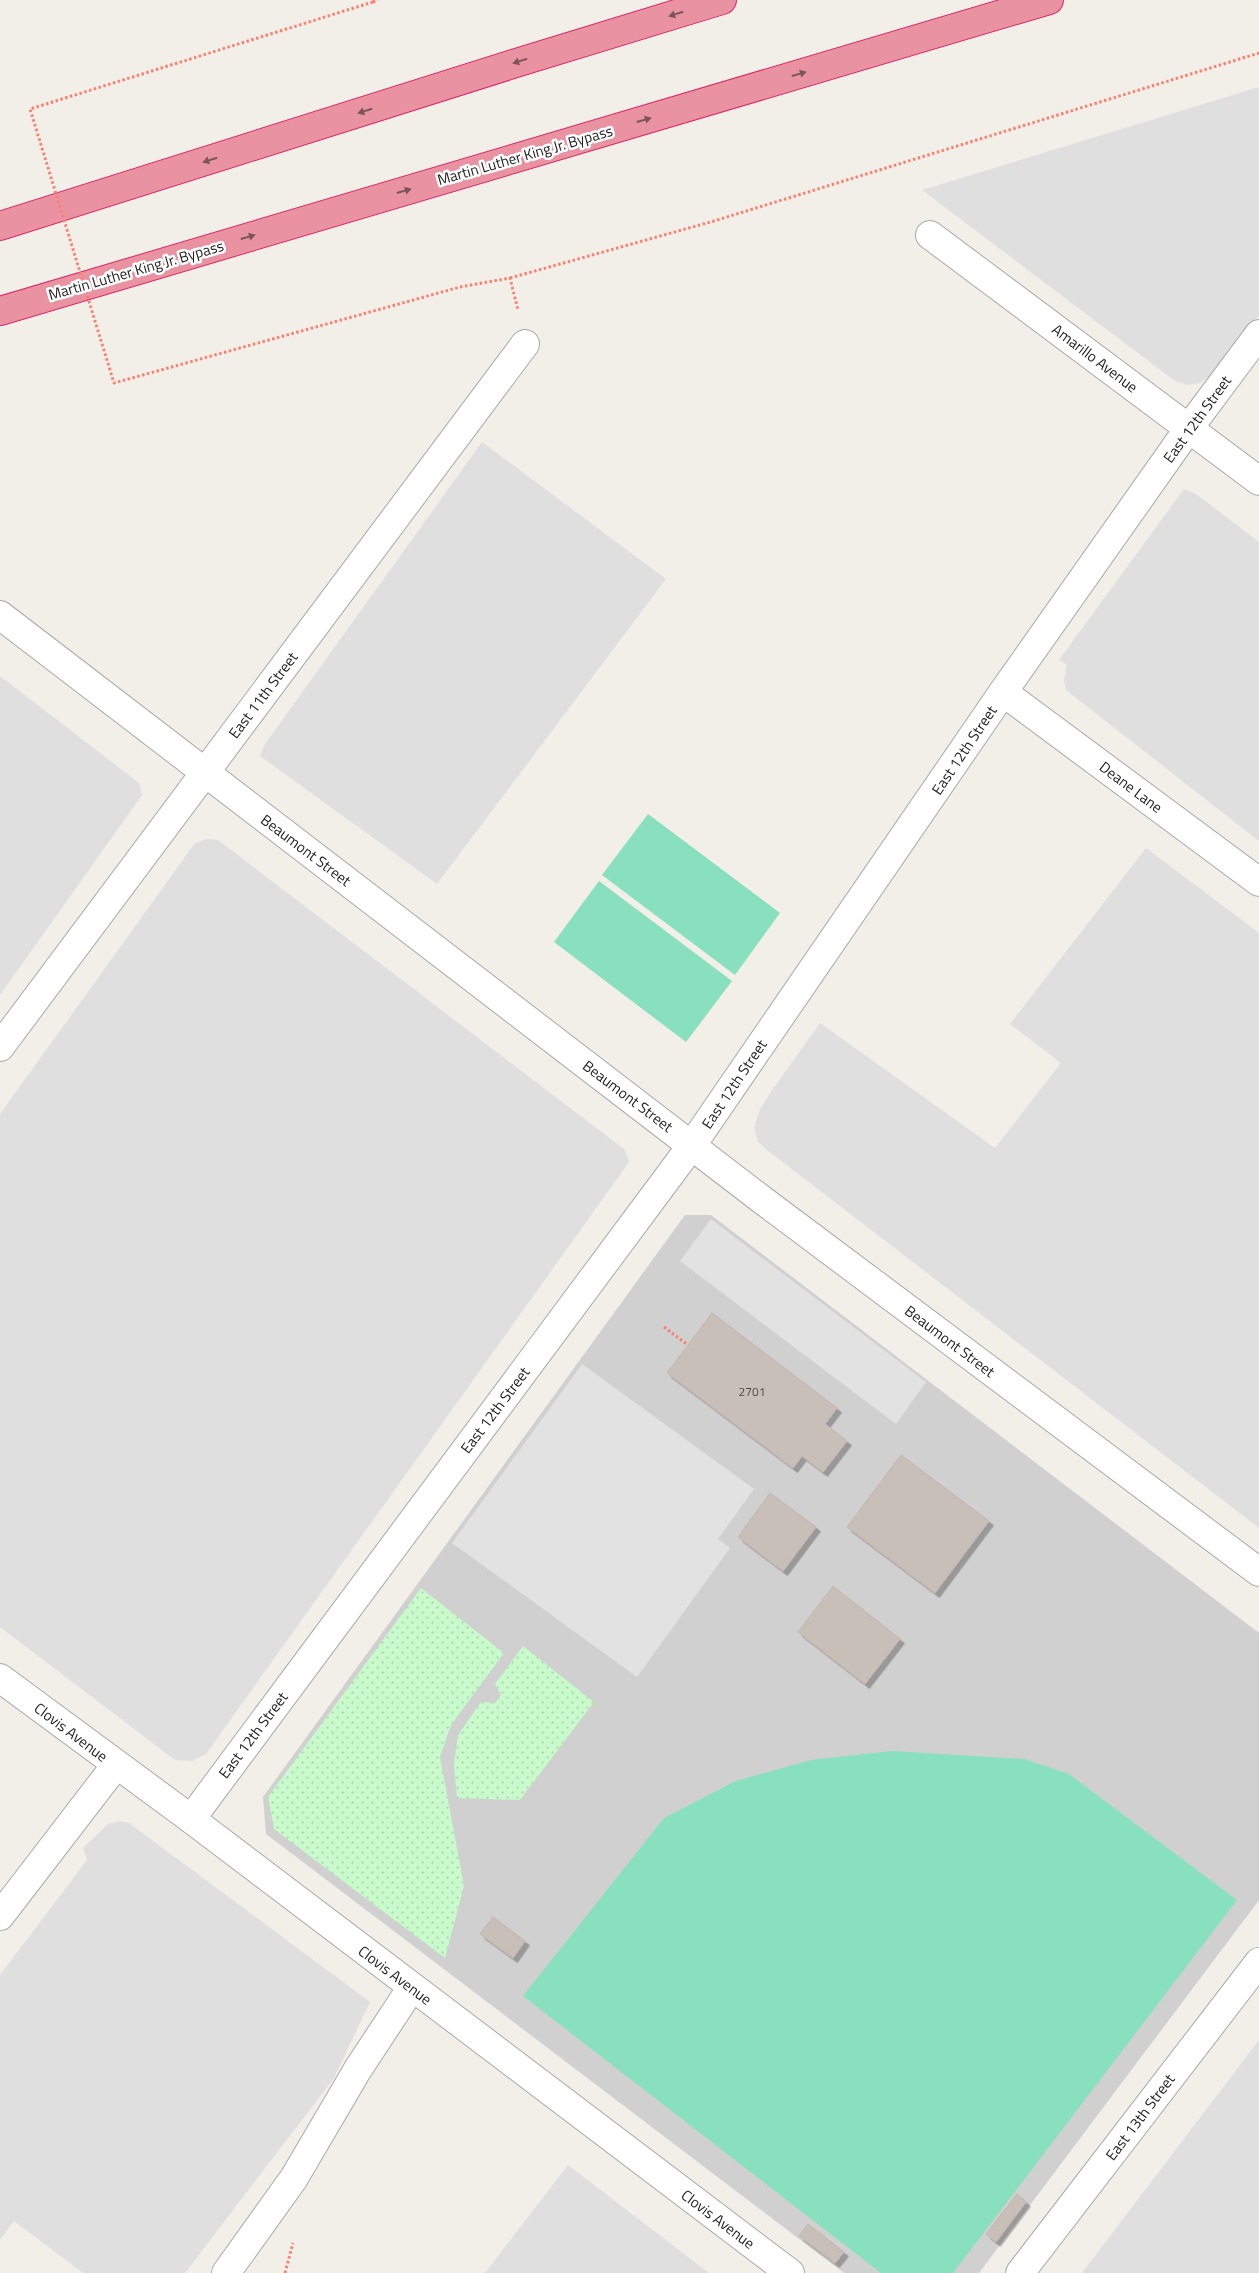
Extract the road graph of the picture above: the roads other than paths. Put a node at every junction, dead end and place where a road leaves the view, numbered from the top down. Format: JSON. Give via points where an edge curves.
{"nodes":[{"id":1,"x":722,"y":0,"type":"edge"},
{"id":2,"x":1049,"y":0,"type":"edge"},
{"id":3,"x":0,"y":226,"type":"edge"},
{"id":4,"x":930,"y":235,"type":"dead end"},
{"id":5,"x":0,"y":311,"type":"edge"},
{"id":6,"x":1259,"y":334,"type":"edge"},
{"id":7,"x":525,"y":344,"type":"road end"},
{"id":8,"x":1188,"y":428,"type":"junction"},
{"id":9,"x":1259,"y":481,"type":"edge"},
{"id":10,"x":0,"y":616,"type":"edge"},
{"id":11,"x":1003,"y":692,"type":"junction"},
{"id":12,"x":205,"y":772,"type":"junction"},
{"id":13,"x":1259,"y":882,"type":"edge"},
{"id":14,"x":0,"y":1047,"type":"edge"},
{"id":15,"x":692,"y":1145,"type":"junction"},
{"id":16,"x":1259,"y":1572,"type":"edge"},
{"id":17,"x":0,"y":1678,"type":"edge"},
{"id":18,"x":116,"y":1765,"type":"junction"},
{"id":19,"x":191,"y":1819,"type":"junction"},
{"id":20,"x":0,"y":1916,"type":"edge"},
{"id":21,"x":1259,"y":1962,"type":"edge"},
{"id":22,"x":412,"y":1987,"type":"junction"},
{"id":23,"x":226,"y":2273,"type":"edge"},
{"id":24,"x":790,"y":2273,"type":"edge"},
{"id":25,"x":1020,"y":2273,"type":"edge"}],
"edges":[{"from":1,"to":3,"type":"highway","one_way":true},
{"from":5,"to":2,"type":"highway","name":"Martin Luther King Jr. Bypass","one_way":true},
{"from":4,"to":8,"type":"street","name":"Amarillo Avenue"},
{"from":6,"to":8,"type":"street","name":"East 12th Street"},
{"from":7,"to":12,"type":"street","name":"East 11th Street"},
{"from":8,"to":9,"type":"street","name":"Amarillo Avenue"},
{"from":8,"to":11,"type":"street","name":"East 12th Street"},
{"from":10,"to":12,"type":"street","name":"Beaumont Street"},
{"from":11,"to":13,"type":"street","name":"Deane Lane"},
{"from":11,"to":15,"type":"street","name":"East 12th Street"},
{"from":12,"to":14,"type":"street","name":"East 11th Street"},
{"from":12,"to":15,"type":"street","name":"Beaumont Street"},
{"from":15,"to":16,"type":"street","name":"Beaumont Street"},
{"from":15,"to":19,"type":"street","name":"East 12th Street"},
{"from":17,"to":18,"type":"street","name":"Clovis Avenue"},
{"from":18,"to":19,"type":"street","name":"Clovis Avenue"},
{"from":18,"to":20,"type":"street"},
{"from":19,"to":22,"type":"street","name":"Clovis Avenue"},
{"from":21,"to":25,"type":"street","name":"East 13th Street"},
{"from":22,"to":23,"type":"street","via":[[358,2069],[294,2178]]},
{"from":22,"to":24,"type":"street","name":"Clovis Avenue"}]}
